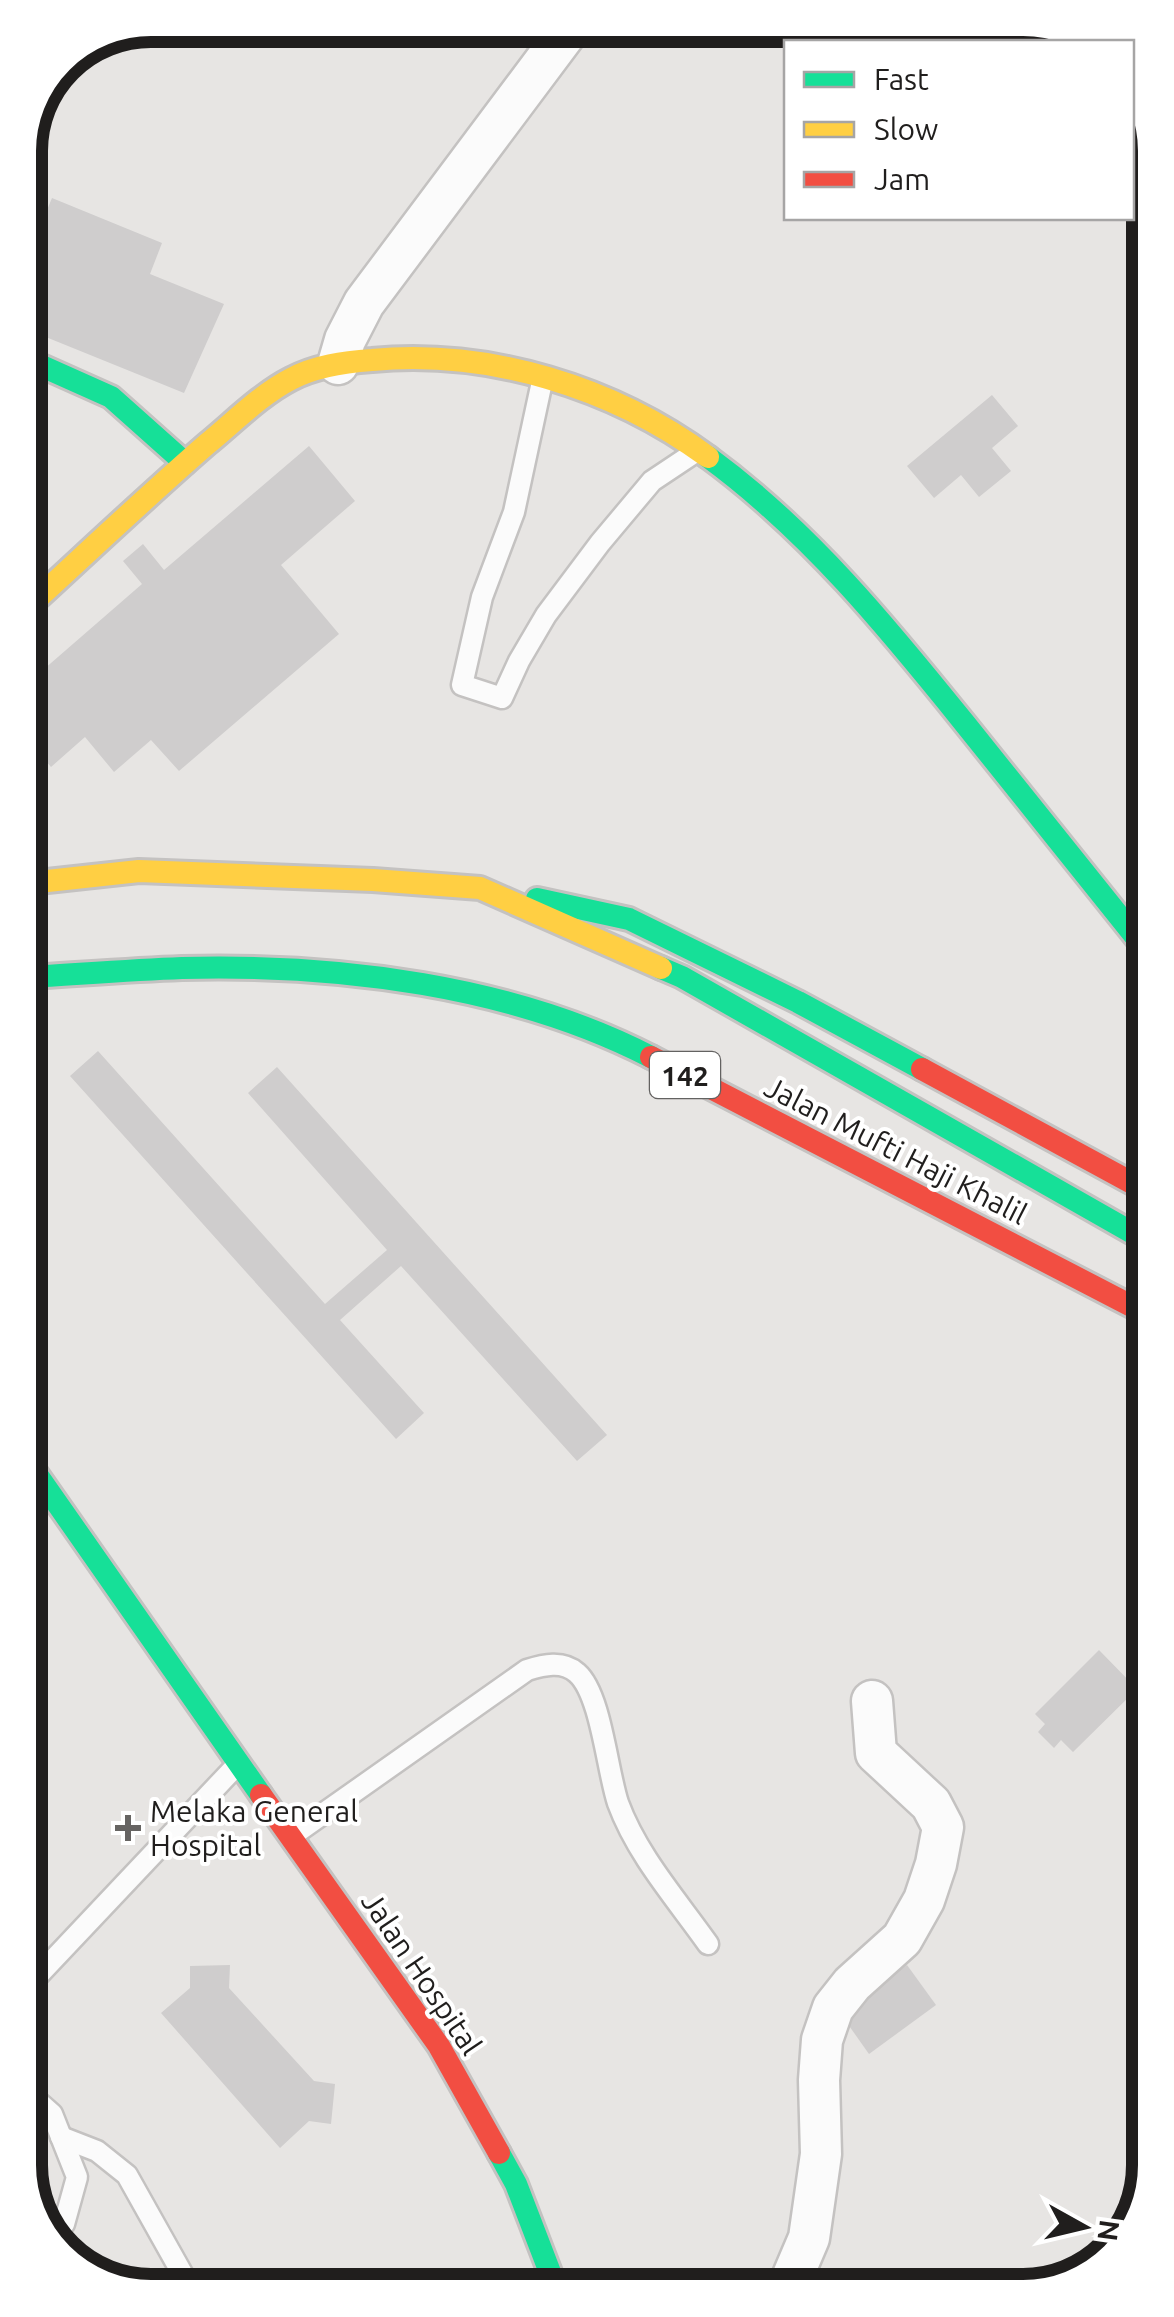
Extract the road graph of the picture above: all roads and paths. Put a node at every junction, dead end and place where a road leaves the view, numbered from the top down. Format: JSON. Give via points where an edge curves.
{"nodes":[{"id":1,"x":559,"y":42,"type":"edge"},
{"id":2,"x":338,"y":364,"type":"junction"},
{"id":3,"x":43,"y":367,"type":"edge"},
{"id":4,"x":544,"y":376,"type":"junction"},
{"id":5,"x":700,"y":449,"type":"junction"},
{"id":6,"x":185,"y":463,"type":"junction"},
{"id":7,"x":43,"y":594,"type":"edge"},
{"id":8,"x":43,"y":881,"type":"edge"},
{"id":9,"x":480,"y":888,"type":"junction"},
{"id":10,"x":1132,"y":931,"type":"edge"},
{"id":11,"x":43,"y":977,"type":"edge"},
{"id":12,"x":1132,"y":1183,"type":"edge"},
{"id":13,"x":1132,"y":1233,"type":"edge"},
{"id":14,"x":1132,"y":1307,"type":"edge"},
{"id":15,"x":42,"y":1482,"type":"edge"},
{"id":16,"x":872,"y":1701,"type":"dead end"},
{"id":17,"x":238,"y":1764,"type":"junction"},
{"id":18,"x":292,"y":1836,"type":"junction"},
{"id":19,"x":708,"y":1944,"type":"dead end"},
{"id":20,"x":42,"y":1972,"type":"edge"},
{"id":21,"x":42,"y":2105,"type":"edge"},
{"id":22,"x":61,"y":2137,"type":"junction"},
{"id":23,"x":61,"y":2227,"type":"edge"},
{"id":24,"x":182,"y":2274,"type":"edge"},
{"id":25,"x":551,"y":2274,"type":"edge"},
{"id":26,"x":794,"y":2274,"type":"edge"}],
"edges":[{"from":1,"to":2,"type":"street","via":[[364,303]]},
{"from":2,"to":4,"type":"main road","via":[[436,358]]},
{"from":2,"to":6,"type":"main road","via":[[301,375],[263,398]]},
{"from":3,"to":6,"type":"main road","via":[[111,397]]},
{"from":4,"to":5,"type":"main road","via":[[603,396]]},
{"from":4,"to":5,"type":"lane","via":[[514,512],[482,597],[462,685],[502,698],[546,615],[600,543],[652,481]]},
{"from":5,"to":10,"type":"main road","via":[[801,532],[880,617]]},
{"from":6,"to":7,"type":"main road"},
{"from":8,"to":9,"type":"main road","via":[[140,871]]},
{"from":9,"to":12,"type":"main road","via":[[629,919],[798,1002]]},
{"from":9,"to":13,"type":"main road","via":[[682,977]]},
{"from":11,"to":14,"type":"main road","name":"Jalan Mufti Haji Khalil","number":"142","via":[[281,970],[391,978],[497,1000],[608,1035]]},
{"from":15,"to":17,"type":"main road","name":"Jalan Hospital"},
{"from":16,"to":26,"type":"street","via":[[876,1753],[931,1804],[943,1828],[924,1900],[902,1939],[832,2008],[819,2080],[822,2154],[809,2238]]},
{"from":17,"to":18,"type":"main road","name":"Jalan Hospital"},
{"from":17,"to":20,"type":"lane"},
{"from":18,"to":19,"type":"lane","via":[[527,1670],[550,1663],[575,1670],[590,1689],[631,1835]]},
{"from":18,"to":25,"type":"main road","name":"Jalan Hospital","via":[[439,2046],[516,2184]]},
{"from":21,"to":22,"type":"lane"},
{"from":22,"to":23,"type":"lane","via":[[77,2177]]},
{"from":22,"to":24,"type":"lane","via":[[97,2152],[126,2175]]}]}
